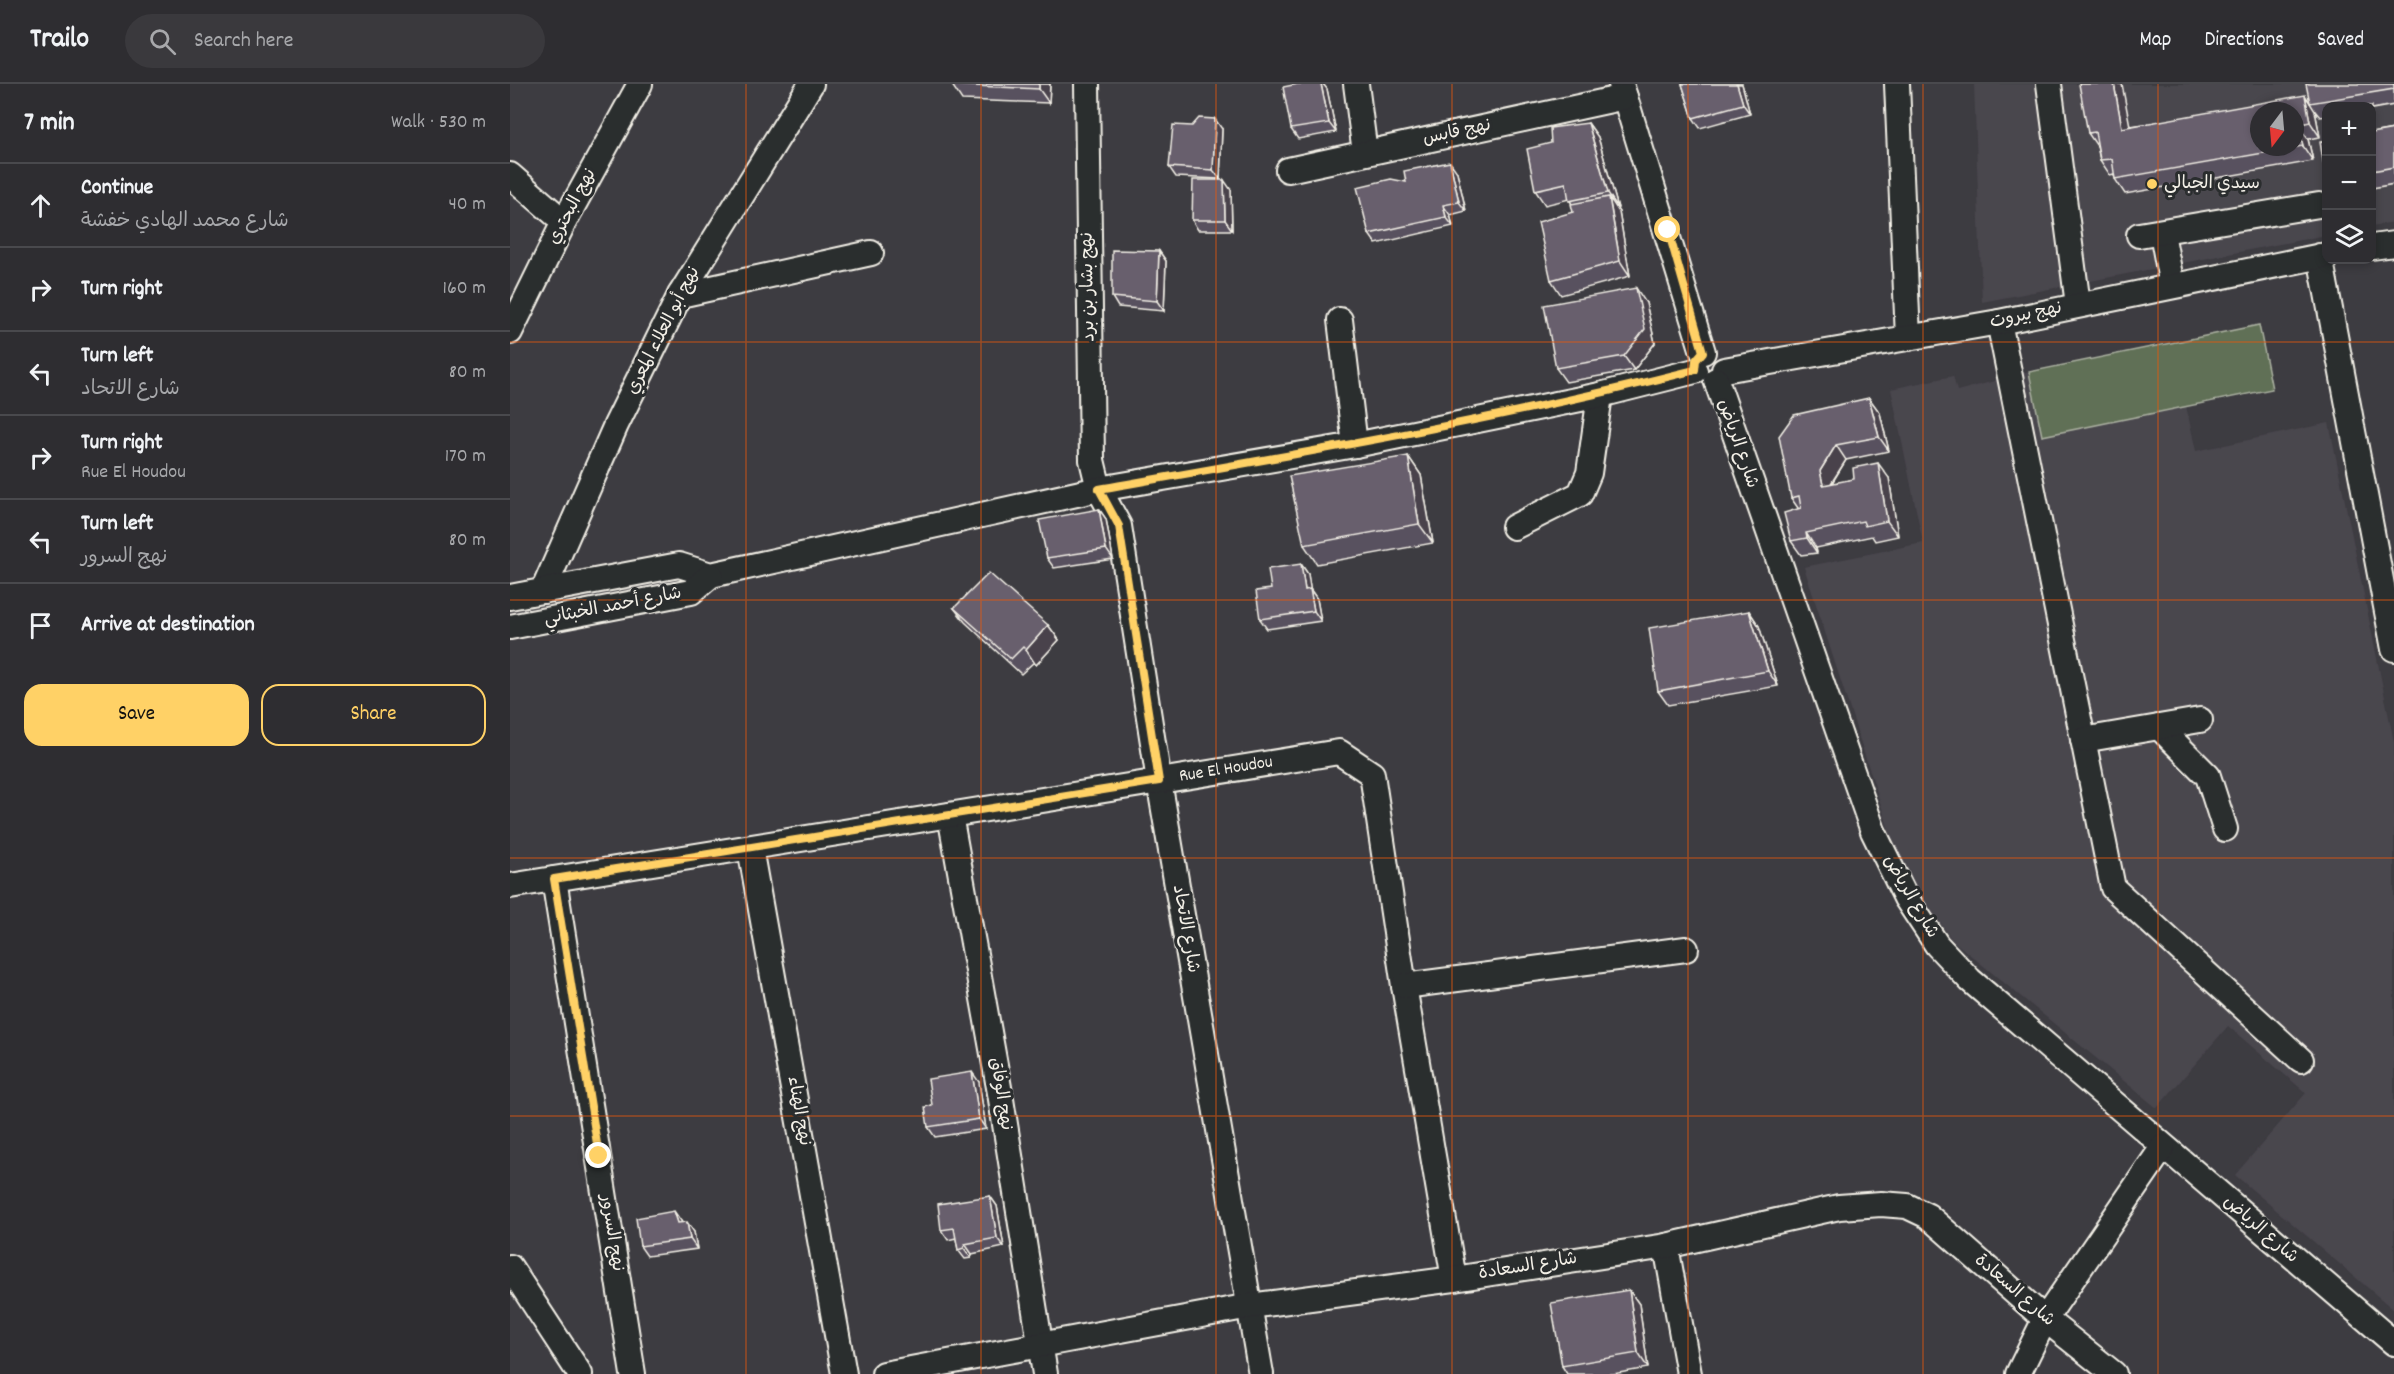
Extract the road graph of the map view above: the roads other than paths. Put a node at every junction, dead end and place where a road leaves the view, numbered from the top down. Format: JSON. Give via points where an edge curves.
{"nodes":[{"id":1,"x":640,"y":84,"type":"edge"},
{"id":2,"x":811,"y":84,"type":"edge"},
{"id":3,"x":1088,"y":84,"type":"edge"},
{"id":4,"x":1356,"y":84,"type":"edge"},
{"id":5,"x":1897,"y":84,"type":"edge"},
{"id":6,"x":2049,"y":84,"type":"edge"},
{"id":7,"x":1623,"y":91,"type":"edge"},
{"id":8,"x":1365,"y":153,"type":"junction"},
{"id":9,"x":1288,"y":170,"type":"dead end"},
{"id":10,"x":510,"y":175,"type":"edge"},
{"id":11,"x":2319,"y":205,"type":"dead end"},
{"id":12,"x":564,"y":222,"type":"junction"},
{"id":13,"x":2394,"y":244,"type":"edge"},
{"id":14,"x":2376,"y":246,"type":"edge"},
{"id":15,"x":871,"y":253,"type":"dead end"},
{"id":16,"x":2322,"y":255,"type":"edge"},
{"id":17,"x":2325,"y":264,"type":"edge"},
{"id":18,"x":2172,"y":286,"type":"junction"},
{"id":19,"x":680,"y":295,"type":"junction"},
{"id":20,"x":2078,"y":305,"type":"junction"},
{"id":21,"x":1340,"y":320,"type":"dead end"},
{"id":22,"x":1999,"y":322,"type":"junction"},
{"id":23,"x":510,"y":332,"type":"edge"},
{"id":24,"x":1908,"y":338,"type":"junction"},
{"id":25,"x":1710,"y":368,"type":"junction"},
{"id":26,"x":1600,"y":394,"type":"junction"},
{"id":27,"x":1355,"y":445,"type":"junction"},
{"id":28,"x":1099,"y":489,"type":"junction"},
{"id":29,"x":1514,"y":526,"type":"dead end"},
{"id":30,"x":711,"y":575,"type":"junction"},
{"id":31,"x":543,"y":591,"type":"junction"},
{"id":32,"x":510,"y":597,"type":"edge"},
{"id":33,"x":2391,"y":616,"type":"edge"},
{"id":34,"x":510,"y":627,"type":"edge"},
{"id":35,"x":2394,"y":649,"type":"edge"},
{"id":36,"x":2200,"y":720,"type":"dead end"},
{"id":37,"x":2159,"y":727,"type":"junction"},
{"id":38,"x":2083,"y":740,"type":"junction"},
{"id":39,"x":1159,"y":781,"type":"junction"},
{"id":40,"x":950,"y":815,"type":"junction"},
{"id":41,"x":2225,"y":830,"type":"dead end"},
{"id":42,"x":750,"y":848,"type":"junction"},
{"id":43,"x":554,"y":879,"type":"junction"},
{"id":44,"x":510,"y":886,"type":"edge"},
{"id":45,"x":1686,"y":949,"type":"dead end"},
{"id":46,"x":1404,"y":986,"type":"junction"},
{"id":47,"x":2301,"y":1060,"type":"dead end"},
{"id":48,"x":2163,"y":1147,"type":"junction"},
{"id":49,"x":1666,"y":1246,"type":"junction"},
{"id":50,"x":510,"y":1267,"type":"edge"},
{"id":51,"x":1454,"y":1279,"type":"junction"},
{"id":52,"x":1250,"y":1306,"type":"junction"},
{"id":53,"x":2045,"y":1319,"type":"junction"},
{"id":54,"x":1039,"y":1343,"type":"junction"},
{"id":55,"x":2394,"y":1343,"type":"edge"},
{"id":56,"x":580,"y":1374,"type":"edge"},
{"id":57,"x":633,"y":1374,"type":"edge"},
{"id":58,"x":844,"y":1374,"type":"edge"},
{"id":59,"x":884,"y":1374,"type":"edge"},
{"id":60,"x":1045,"y":1374,"type":"edge"},
{"id":61,"x":1261,"y":1374,"type":"edge"},
{"id":62,"x":1689,"y":1374,"type":"edge"},
{"id":63,"x":2018,"y":1374,"type":"edge"},
{"id":64,"x":2114,"y":1374,"type":"edge"}],
"edges":[{"from":1,"to":12,"type":"street","name":"نهج البحتري"},
{"from":2,"to":19,"type":"street","name":"نهج أبو العلاء المعري"},
{"from":3,"to":28,"type":"street","name":"نهج بشار بن برد","via":[[1092,460]]},
{"from":4,"to":8,"type":"street"},
{"from":5,"to":24,"type":"street"},
{"from":6,"to":20,"type":"street"},
{"from":7,"to":8,"type":"street","name":"نهج قابس"},
{"from":7,"to":25,"type":"street","name":"شارع الرياض"},
{"from":8,"to":9,"type":"street","name":"نهج قابس"},
{"from":10,"to":12,"type":"street"},
{"from":11,"to":18,"type":"street","via":[[2151,234]]},
{"from":12,"to":23,"type":"street","name":"نهج البحتري"},
{"from":13,"to":14,"type":"street"},
{"from":15,"to":19,"type":"street"},
{"from":16,"to":18,"type":"street","name":"نهج بيروت"},
{"from":17,"to":33,"type":"street"},
{"from":18,"to":20,"type":"street","name":"نهج بيروت"},
{"from":19,"to":31,"type":"street","name":"نهج أبو العلاء المعري","via":[[616,425]]},
{"from":20,"to":22,"type":"street","name":"نهج بيروت"},
{"from":21,"to":27,"type":"street"},
{"from":22,"to":24,"type":"street","name":"نهج بيروت"},
{"from":22,"to":38,"type":"street"},
{"from":24,"to":25,"type":"street","name":"نهج بيروت"},
{"from":25,"to":26,"type":"street","name":"نهج بيروت"},
{"from":25,"to":48,"type":"street","name":"شارع الرياض","via":[[1873,831],[1906,898],[1937,945],[1970,980]]},
{"from":26,"to":27,"type":"street","name":"نهج بيروت"},
{"from":26,"to":29,"type":"street","via":[[1589,473],[1580,494]]},
{"from":27,"to":28,"type":"street","name":"نهج بيروت"},
{"from":28,"to":30,"type":"street","name":"نهج بيروت"},
{"from":28,"to":39,"type":"street","name":"شارع الاتحاد","via":[[1119,526]]},
{"from":30,"to":31,"type":"street","via":[[679,565]]},
{"from":30,"to":34,"type":"street","name":"شارع أحمد الخبثاني","via":[[691,592]]},
{"from":31,"to":32,"type":"street"},
{"from":33,"to":35,"type":"street"},
{"from":36,"to":37,"type":"street"},
{"from":37,"to":38,"type":"street"},
{"from":37,"to":41,"type":"street","via":[[2208,776]]},
{"from":38,"to":47,"type":"street","via":[[2113,888]]},
{"from":39,"to":40,"type":"street","name":"Rue El Houdou"},
{"from":39,"to":46,"type":"street","name":"Rue El Houdou","via":[[1339,752],[1372,774]]},
{"from":39,"to":52,"type":"street","name":"شارع الاتحاد"},
{"from":40,"to":42,"type":"street","name":"Rue El Houdou"},
{"from":40,"to":54,"type":"street","name":"نهج الوفاق","via":[[1000,1093]]},
{"from":42,"to":43,"type":"street","name":"Rue El Houdou"},
{"from":42,"to":58,"type":"street","name":"نهج الهناء"},
{"from":43,"to":44,"type":"street","name":"Rue El Houdou"},
{"from":43,"to":57,"type":"street","name":"نهج السرور"},
{"from":45,"to":46,"type":"street"},
{"from":46,"to":51,"type":"street"},
{"from":48,"to":53,"type":"street"},
{"from":48,"to":55,"type":"street","name":"شارع الرياض"},
{"from":49,"to":51,"type":"street","name":"شارع السعادة"},
{"from":49,"to":53,"type":"street","name":"شارع السعادة","via":[[1839,1207],[1881,1203],[1906,1206],[1928,1216]]},
{"from":49,"to":62,"type":"street"},
{"from":50,"to":56,"type":"street"},
{"from":51,"to":52,"type":"street","name":"شارع السعادة"},
{"from":52,"to":54,"type":"street","name":"شارع السعادة"},
{"from":52,"to":61,"type":"street","name":"شارع الاتحاد"},
{"from":53,"to":63,"type":"street"},
{"from":53,"to":64,"type":"street","name":"شارع السعادة"},
{"from":54,"to":59,"type":"street","name":"شارع السعادة"},
{"from":54,"to":60,"type":"street","name":"نهج الوفاق"}]}
